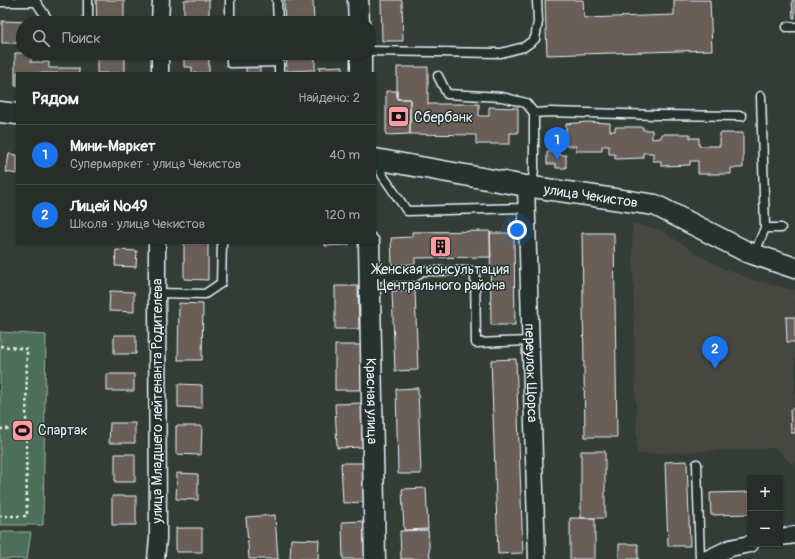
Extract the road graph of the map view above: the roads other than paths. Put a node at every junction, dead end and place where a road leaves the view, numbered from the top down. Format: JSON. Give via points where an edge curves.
{"nodes":[{"id":1,"x":88,"y":0,"type":"edge"},
{"id":2,"x":161,"y":0,"type":"edge"},
{"id":3,"x":230,"y":0,"type":"edge"},
{"id":4,"x":277,"y":0,"type":"edge"},
{"id":5,"x":358,"y":0,"type":"edge"},
{"id":6,"x":537,"y":0,"type":"edge"},
{"id":7,"x":37,"y":1,"type":"edge"},
{"id":8,"x":0,"y":2,"type":"edge"},
{"id":9,"x":46,"y":16,"type":"edge"},
{"id":10,"x":88,"y":16,"type":"edge"},
{"id":11,"x":160,"y":16,"type":"edge"},
{"id":12,"x":230,"y":16,"type":"edge"},
{"id":13,"x":278,"y":16,"type":"edge"},
{"id":14,"x":359,"y":16,"type":"edge"},
{"id":15,"x":376,"y":51,"type":"edge"},
{"id":16,"x":160,"y":60,"type":"edge"},
{"id":17,"x":231,"y":60,"type":"edge"},
{"id":18,"x":255,"y":60,"type":"edge"},
{"id":19,"x":279,"y":60,"type":"edge"},
{"id":20,"x":361,"y":60,"type":"edge"},
{"id":21,"x":160,"y":72,"type":"edge"},
{"id":22,"x":279,"y":72,"type":"edge"},
{"id":23,"x":362,"y":72,"type":"edge"},
{"id":24,"x":438,"y":76,"type":"dead end"},
{"id":25,"x":761,"y":96,"type":"dead end"},
{"id":26,"x":0,"y":112,"type":"edge"},
{"id":27,"x":534,"y":113,"type":"junction"},
{"id":28,"x":16,"y":114,"type":"edge"},
{"id":29,"x":742,"y":116,"type":"dead end"},
{"id":30,"x":376,"y":159,"type":"edge"},
{"id":31,"x":376,"y":161,"type":"edge"},
{"id":32,"x":529,"y":186,"type":"junction"},
{"id":33,"x":526,"y":208,"type":"junction"},
{"id":34,"x":765,"y":228,"type":"junction"},
{"id":35,"x":781,"y":228,"type":"dead end"},
{"id":36,"x":157,"y":244,"type":"edge"},
{"id":37,"x":222,"y":244,"type":"edge"},
{"id":38,"x":368,"y":244,"type":"edge"},
{"id":39,"x":754,"y":255,"type":"junction"},
{"id":40,"x":795,"y":268,"type":"edge"},
{"id":41,"x":370,"y":278,"type":"junction"},
{"id":42,"x":157,"y":293,"type":"junction"},
{"id":43,"x":530,"y":341,"type":"junction"},
{"id":44,"x":697,"y":464,"type":"dead end"},
{"id":45,"x":795,"y":535,"type":"edge"},
{"id":46,"x":783,"y":537,"type":"edge"},
{"id":47,"x":747,"y":545,"type":"edge"},
{"id":48,"x":156,"y":559,"type":"edge"},
{"id":49,"x":376,"y":559,"type":"edge"},
{"id":50,"x":537,"y":559,"type":"edge"},
{"id":51,"x":700,"y":559,"type":"edge"},
{"id":52,"x":707,"y":559,"type":"edge"}],
"edges":[{"from":1,"to":10,"type":"lane"},
{"from":2,"to":11,"type":"street"},
{"from":3,"to":12,"type":"lane"},
{"from":4,"to":13,"type":"lane"},
{"from":5,"to":14,"type":"street"},
{"from":6,"to":15,"type":"lane","via":[[538,22],[535,39],[524,47],[501,53]]},
{"from":7,"to":8,"type":"lane"},
{"from":7,"to":9,"type":"lane"},
{"from":16,"to":21,"type":"street"},
{"from":17,"to":18,"type":"lane","via":[[231,63]]},
{"from":19,"to":22,"type":"lane"},
{"from":20,"to":23,"type":"street"},
{"from":24,"to":27,"type":"lane","via":[[447,94],[502,97],[526,103]]},
{"from":25,"to":34,"type":"lane"},
{"from":26,"to":28,"type":"street"},
{"from":27,"to":29,"type":"lane"},
{"from":27,"to":32,"type":"lane","via":[[534,169]]},
{"from":30,"to":32,"type":"street","name":"улица Чекистов"},
{"from":31,"to":33,"type":"lane","via":[[407,211]]},
{"from":32,"to":33,"type":"street","name":"переулок Щорса"},
{"from":32,"to":39,"type":"street","name":"улица Чекистов","via":[[655,205]]},
{"from":33,"to":43,"type":"street","name":"переулок Щорса"},
{"from":34,"to":35,"type":"lane"},
{"from":34,"to":39,"type":"lane"},
{"from":36,"to":42,"type":"street","name":"улица Младшего лейтенанта Родителева"},
{"from":37,"to":42,"type":"lane","via":[[221,283],[205,294]]},
{"from":38,"to":41,"type":"street","name":"Красная улица"},
{"from":39,"to":40,"type":"street","name":"улица Чекистов"},
{"from":41,"to":43,"type":"lane","via":[[415,277],[422,271],[475,271],[476,344]]},
{"from":41,"to":49,"type":"street","name":"Красная улица"},
{"from":42,"to":48,"type":"street","name":"улица Младшего лейтенанта Родителева"},
{"from":43,"to":50,"type":"street","name":"переулок Щорса"},
{"from":44,"to":51,"type":"lane"},
{"from":45,"to":46,"type":"street"},
{"from":47,"to":52,"type":"street","via":[[730,548]]}]}
